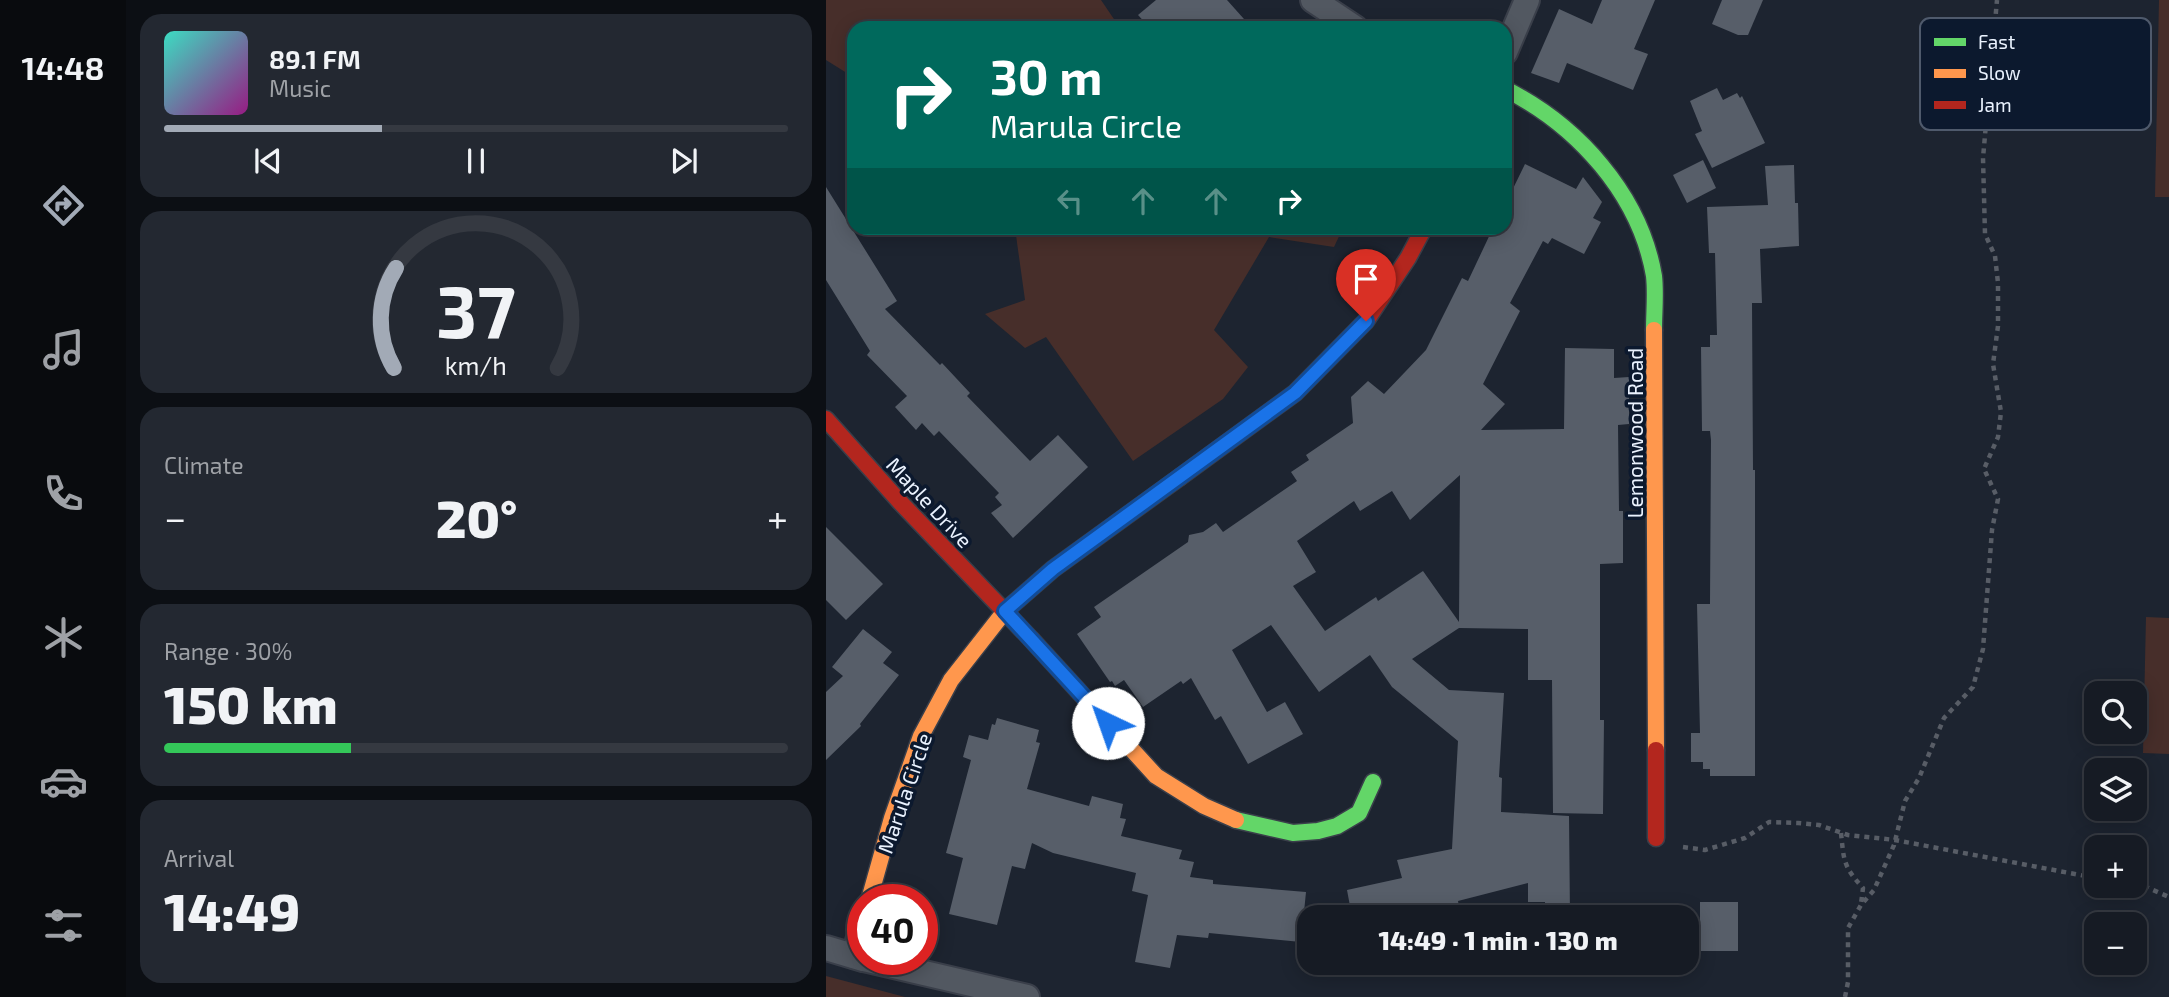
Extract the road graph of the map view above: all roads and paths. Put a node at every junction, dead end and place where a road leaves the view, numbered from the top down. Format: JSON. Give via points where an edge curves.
{"nodes":[{"id":1,"x":1313,"y":0,"type":"edge"},
{"id":2,"x":1527,"y":0,"type":"edge"},
{"id":3,"x":1997,"y":0,"type":"edge"},
{"id":4,"x":1995,"y":18,"type":"edge"},
{"id":5,"x":1344,"y":21,"type":"edge"},
{"id":6,"x":1512,"y":35,"type":"edge"},
{"id":7,"x":1512,"y":92,"type":"edge"},
{"id":8,"x":1985,"y":130,"type":"edge"},
{"id":9,"x":1420,"y":235,"type":"edge"},
{"id":10,"x":826,"y":419,"type":"edge"},
{"id":11,"x":1005,"y":611,"type":"junction"},
{"id":12,"x":1373,"y":782,"type":"dead end"},
{"id":13,"x":1841,"y":833,"type":"junction"},
{"id":14,"x":1656,"y":838,"type":"joint"},
{"id":15,"x":1895,"y":840,"type":"junction"},
{"id":16,"x":2084,"y":876,"type":"edge"},
{"id":17,"x":873,"y":884,"type":"edge"},
{"id":18,"x":2147,"y":887,"type":"edge"},
{"id":19,"x":2169,"y":897,"type":"edge"},
{"id":20,"x":1861,"y":905,"type":"junction"},
{"id":21,"x":826,"y":948,"type":"edge"},
{"id":22,"x":847,"y":954,"type":"edge"},
{"id":23,"x":933,"y":975,"type":"edge"},
{"id":24,"x":1027,"y":997,"type":"edge"},
{"id":25,"x":1845,"y":997,"type":"edge"}],
"edges":[{"from":1,"to":5,"type":"street"},
{"from":2,"to":6,"type":"street"},
{"from":3,"to":4,"type":"path"},
{"from":7,"to":14,"type":"street","name":"Lemonwood Road","via":[[1573,132],[1612,181],[1637,222],[1654,277]]},
{"from":8,"to":15,"type":"path","via":[[1985,234],[1995,256],[1998,283],[1993,364],[2001,412],[1998,437],[1984,469],[1998,499],[1983,649],[1973,687],[1944,718],[1920,778],[1905,801]]},
{"from":9,"to":11,"type":"street","name":"Marula Circle","via":[[1366,321],[1295,393],[1053,569]]},
{"from":10,"to":11,"type":"street","name":"Maple Drive"},
{"from":11,"to":12,"type":"street","name":"Maple Drive","via":[[1156,776],[1230,818],[1293,833],[1318,831],[1359,813]]},
{"from":11,"to":17,"type":"street","name":"Marula Circle","via":[[951,680],[921,736]]},
{"from":13,"to":14,"type":"path","via":[[1819,825],[1769,822],[1745,838],[1705,850]]},
{"from":13,"to":15,"type":"path"},
{"from":13,"to":20,"type":"path","via":[[1843,860],[1863,888]]},
{"from":15,"to":16,"type":"path"},
{"from":15,"to":20,"type":"path","via":[[1874,890]]},
{"from":18,"to":19,"type":"path"},
{"from":20,"to":25,"type":"path","via":[[1847,928]]},
{"from":21,"to":22,"type":"street"},
{"from":23,"to":24,"type":"street"}]}
